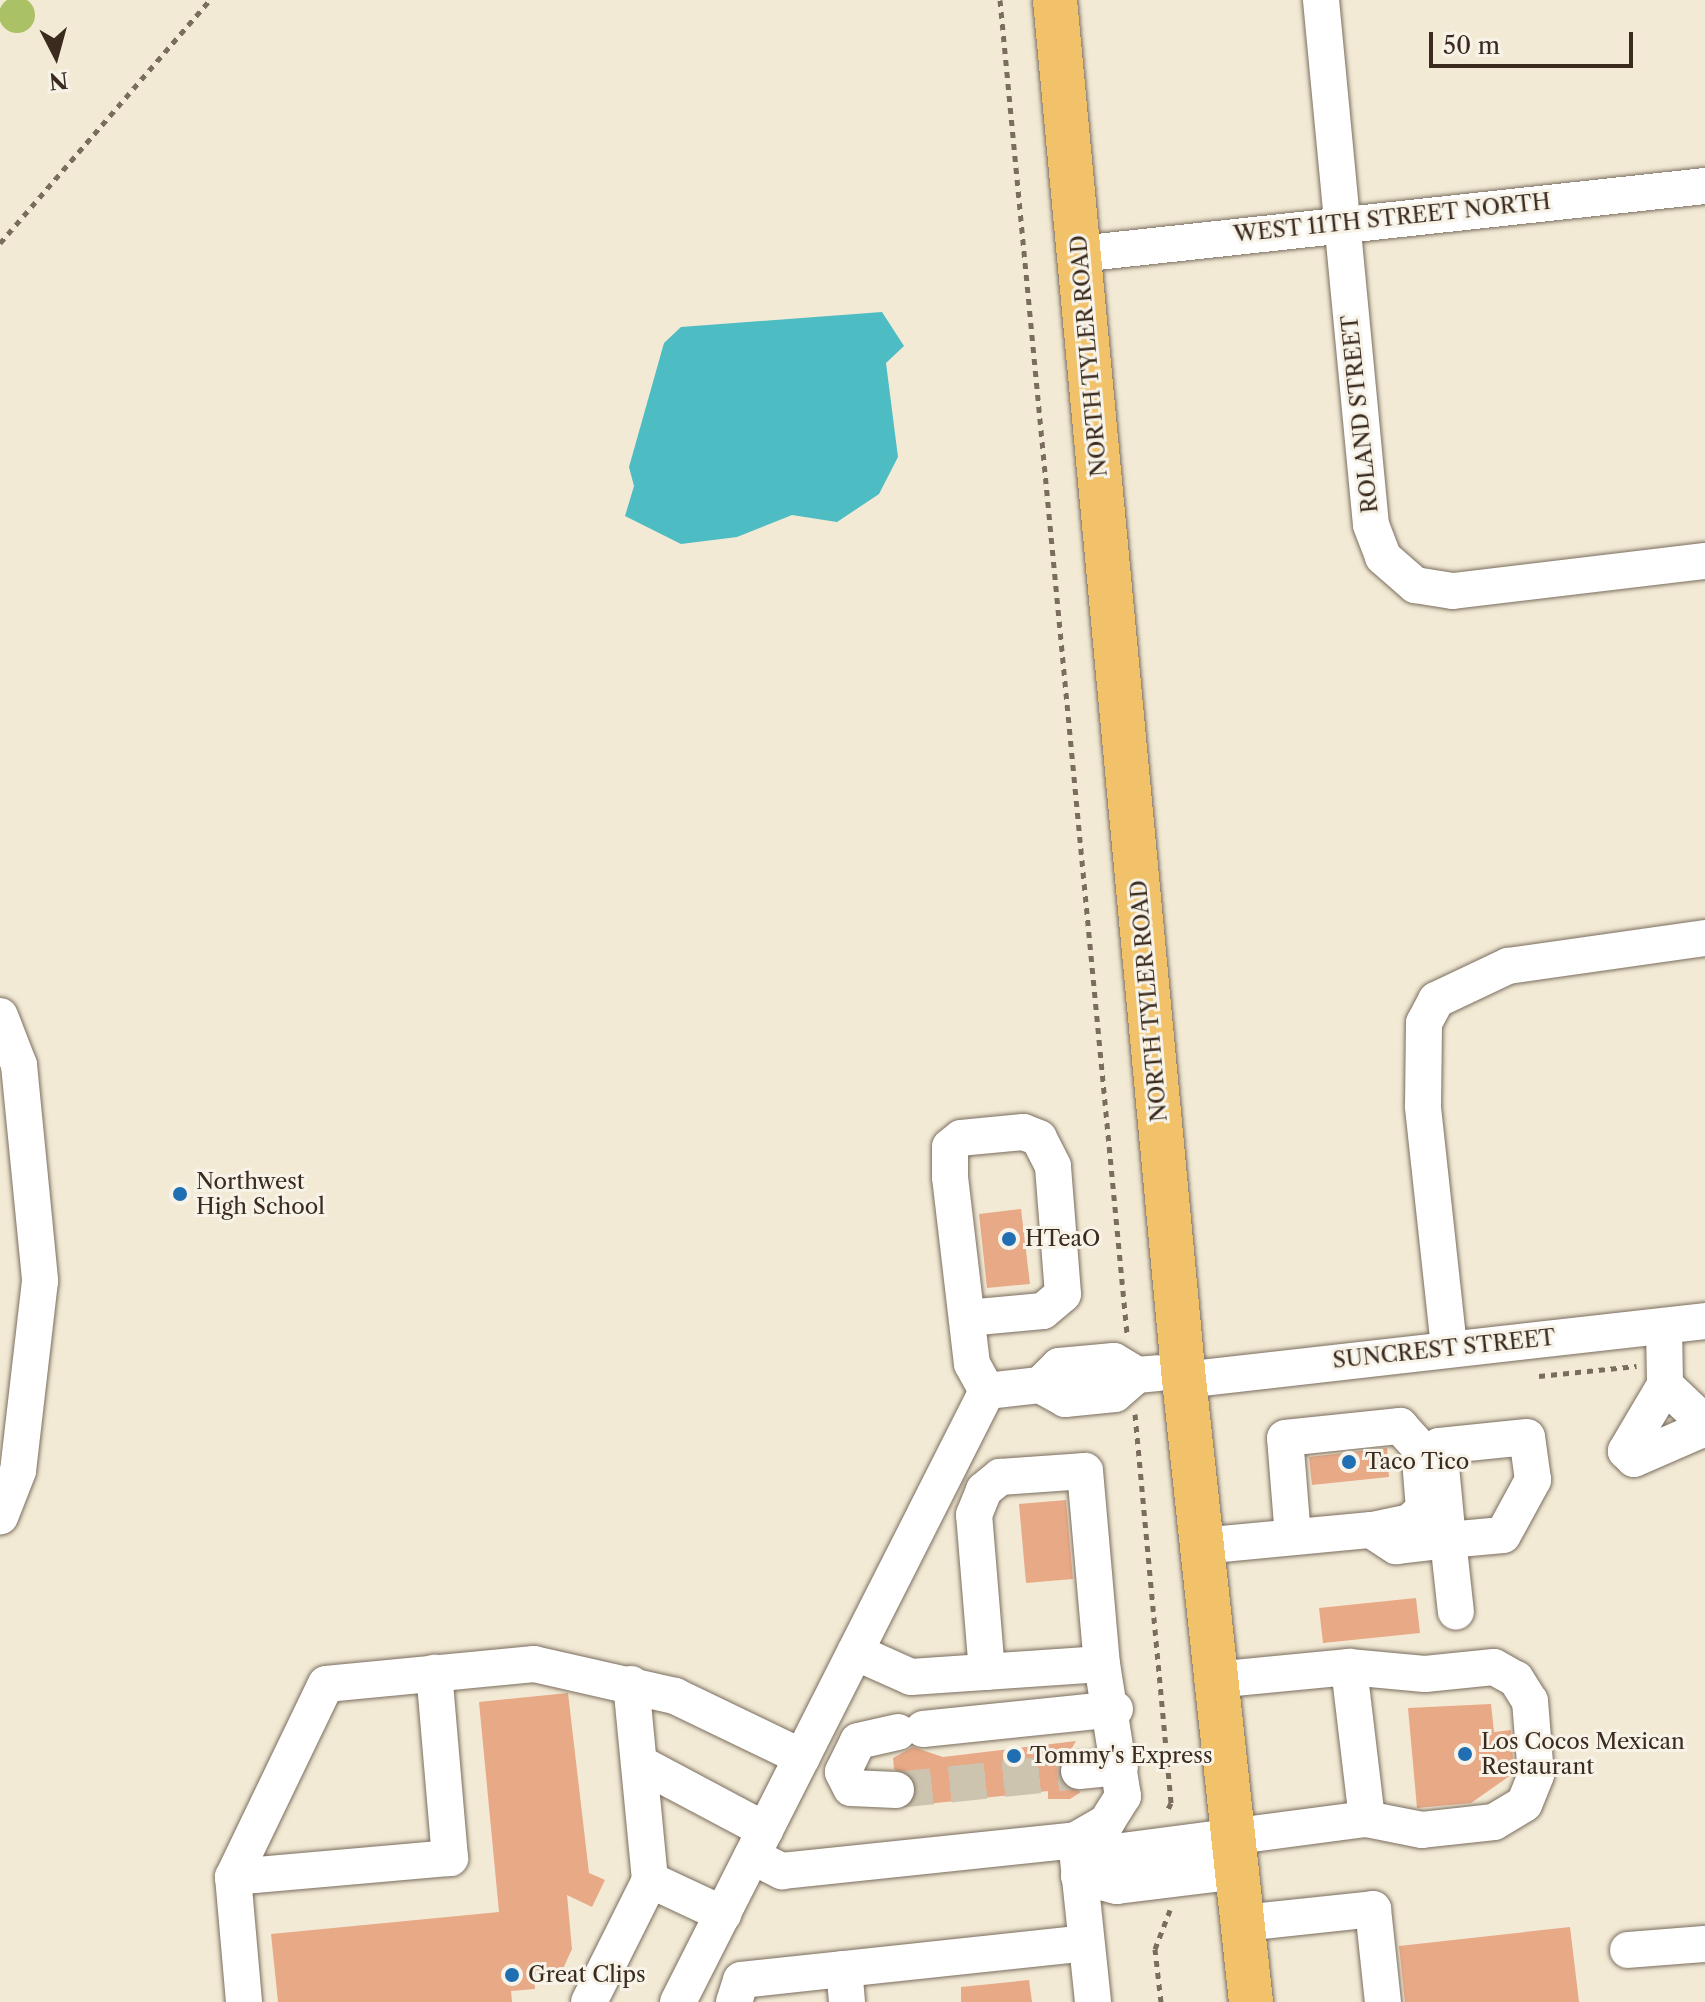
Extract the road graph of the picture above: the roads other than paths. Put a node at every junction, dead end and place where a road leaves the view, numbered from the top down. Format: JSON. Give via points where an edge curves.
{"nodes":[{"id":1,"x":1055,"y":0,"type":"edge"},
{"id":2,"x":1321,"y":0,"type":"edge"},
{"id":3,"x":1705,"y":186,"type":"edge"},
{"id":4,"x":1342,"y":223,"type":"junction"},
{"id":5,"x":1079,"y":254,"type":"junction"},
{"id":6,"x":1705,"y":561,"type":"edge"},
{"id":7,"x":1705,"y":938,"type":"edge"},
{"id":8,"x":0,"y":1016,"type":"edge"},
{"id":9,"x":967,"y":1318,"type":"junction"},
{"id":10,"x":1705,"y":1321,"type":"edge"},
{"id":11,"x":1664,"y":1326,"type":"junction"},
{"id":12,"x":1449,"y":1347,"type":"junction"},
{"id":13,"x":1665,"y":1374,"type":"junction"},
{"id":14,"x":1184,"y":1375,"type":"junction"},
{"id":15,"x":987,"y":1391,"type":"junction"},
{"id":16,"x":1705,"y":1425,"type":"edge"},
{"id":17,"x":935,"y":1495,"type":"junction"},
{"id":18,"x":974,"y":1515,"type":"junction"},
{"id":19,"x":0,"y":1517,"type":"edge"},
{"id":20,"x":1371,"y":1530,"type":"junction"},
{"id":21,"x":1293,"y":1537,"type":"junction"},
{"id":22,"x":1201,"y":1546,"type":"junction"},
{"id":23,"x":1456,"y":1612,"type":"dead end"},
{"id":24,"x":855,"y":1652,"type":"junction"},
{"id":25,"x":1102,"y":1664,"type":"junction"},
{"id":26,"x":1349,"y":1667,"type":"junction"},
{"id":27,"x":987,"y":1672,"type":"junction"},
{"id":28,"x":434,"y":1673,"type":"junction"},
{"id":29,"x":1214,"y":1680,"type":"junction"},
{"id":30,"x":631,"y":1684,"type":"junction"},
{"id":31,"x":1115,"y":1709,"type":"junction"},
{"id":32,"x":802,"y":1757,"type":"junction"},
{"id":33,"x":639,"y":1763,"type":"junction"},
{"id":34,"x":1120,"y":1767,"type":"junction"},
{"id":35,"x":1079,"y":1771,"type":"tunnel mouth"},
{"id":36,"x":896,"y":1790,"type":"tunnel mouth"},
{"id":37,"x":1367,"y":1819,"type":"junction"},
{"id":38,"x":1076,"y":1840,"type":"junction"},
{"id":39,"x":758,"y":1843,"type":"junction"},
{"id":40,"x":1235,"y":1853,"type":"junction"},
{"id":41,"x":1079,"y":1876,"type":"junction"},
{"id":42,"x":233,"y":1877,"type":"junction"},
{"id":43,"x":650,"y":1880,"type":"junction"},
{"id":44,"x":723,"y":1914,"type":"junction"},
{"id":45,"x":1243,"y":1923,"type":"junction"},
{"id":46,"x":1086,"y":1943,"type":"junction"},
{"id":47,"x":1705,"y":1944,"type":"edge"},
{"id":48,"x":1628,"y":1950,"type":"dead end"},
{"id":49,"x":846,"y":1986,"type":"edge"},
{"id":50,"x":244,"y":2002,"type":"edge"},
{"id":51,"x":589,"y":2002,"type":"edge"},
{"id":52,"x":678,"y":2002,"type":"edge"},
{"id":53,"x":734,"y":2002,"type":"edge"},
{"id":54,"x":1093,"y":2002,"type":"edge"},
{"id":55,"x":1251,"y":2002,"type":"edge"},
{"id":56,"x":1383,"y":2002,"type":"edge"}],
"edges":[{"from":1,"to":5,"type":"main road","name":"NORTH TYLER ROAD"},
{"from":2,"to":4,"type":"street","name":"ROLAND STREET"},
{"from":3,"to":4,"type":"street","name":"WEST 11TH STREET NORTH"},
{"from":4,"to":5,"type":"street","name":"WEST 11TH STREET NORTH"},
{"from":4,"to":6,"type":"street","name":"ROLAND STREET","via":[[1371,525],[1383,557],[1415,585],[1453,591]]},
{"from":5,"to":14,"type":"main road","name":"NORTH TYLER ROAD"},
{"from":7,"to":12,"type":"street","via":[[1508,966],[1436,1000],[1424,1023],[1423,1106]]},
{"from":8,"to":19,"type":"street","via":[[19,1065],[40,1281],[18,1471]]},
{"from":9,"to":9,"type":"street","via":[[1043,1311],[1063,1294],[1050,1153],[1023,1132],[961,1138],[950,1147]]},
{"from":9,"to":15,"type":"street","via":[[972,1364]]},
{"from":10,"to":11,"type":"street","name":"SUNCREST STREET"},
{"from":11,"to":12,"type":"street","name":"SUNCREST STREET"},
{"from":11,"to":13,"type":"street"},
{"from":12,"to":14,"type":"street","name":"SUNCREST STREET"},
{"from":13,"to":16,"type":"street"},
{"from":13,"to":16,"type":"street","via":[[1626,1451],[1634,1459]]},
{"from":14,"to":15,"type":"street","name":"SUNCREST STREET","via":[[1133,1375],[1115,1394],[1065,1399],[1040,1385]]},
{"from":14,"to":22,"type":"main road","name":"NORTH TYLER ROAD"},
{"from":15,"to":17,"type":"street"},
{"from":17,"to":18,"type":"street"},
{"from":17,"to":24,"type":"street"},
{"from":18,"to":25,"type":"street","via":[[1000,1477],[1085,1471]]},
{"from":18,"to":27,"type":"street"},
{"from":20,"to":21,"type":"street"},
{"from":20,"to":21,"type":"street","via":[[1410,1522],[1424,1509],[1419,1447],[1400,1426],[1285,1438]]},
{"from":20,"to":23,"type":"street","via":[[1396,1546],[1448,1540]]},
{"from":21,"to":22,"type":"street"},
{"from":22,"to":29,"type":"main road","name":"NORTH TYLER ROAD"},
{"from":24,"to":27,"type":"street","via":[[911,1677]]},
{"from":24,"to":32,"type":"street"},
{"from":25,"to":27,"type":"street"},
{"from":25,"to":31,"type":"street"},
{"from":26,"to":29,"type":"street"},
{"from":26,"to":37,"type":"street"},
{"from":26,"to":37,"type":"street","via":[[1425,1674],[1494,1667],[1516,1679],[1530,1701],[1536,1775],[1524,1804],[1494,1822],[1422,1830]]},
{"from":28,"to":30,"type":"street","via":[[534,1664]]},
{"from":28,"to":42,"type":"street","via":[[326,1684]]},
{"from":28,"to":42,"type":"street","via":[[450,1858]]},
{"from":29,"to":40,"type":"main road","name":"NORTH TYLER ROAD"},
{"from":30,"to":32,"type":"street","via":[[675,1696]]},
{"from":30,"to":33,"type":"street"},
{"from":31,"to":34,"type":"street"},
{"from":31,"to":36,"type":"street","via":[[910,1730],[858,1741],[843,1772],[851,1788]]},
{"from":32,"to":39,"type":"street"},
{"from":33,"to":39,"type":"street"},
{"from":33,"to":43,"type":"street"},
{"from":34,"to":35,"type":"street"},
{"from":34,"to":38,"type":"street","via":[[1123,1796],[1107,1822]]},
{"from":37,"to":40,"type":"street"},
{"from":38,"to":39,"type":"street","via":[[782,1871]]},
{"from":38,"to":41,"type":"street"},
{"from":39,"to":44,"type":"street"},
{"from":40,"to":41,"type":"street","via":[[1166,1862],[1117,1886]]},
{"from":40,"to":45,"type":"main road","name":"NORTH TYLER ROAD"},
{"from":41,"to":46,"type":"street"},
{"from":42,"to":50,"type":"street"},
{"from":43,"to":44,"type":"street"},
{"from":43,"to":51,"type":"street"},
{"from":44,"to":52,"type":"street"},
{"from":45,"to":55,"type":"main road","name":"NORTH TYLER ROAD"},
{"from":45,"to":56,"type":"street","via":[[1373,1909]]},
{"from":46,"to":49,"type":"street"},
{"from":46,"to":54,"type":"street"},
{"from":47,"to":48,"type":"street"},
{"from":49,"to":53,"type":"street","via":[[741,1980]]}]}
